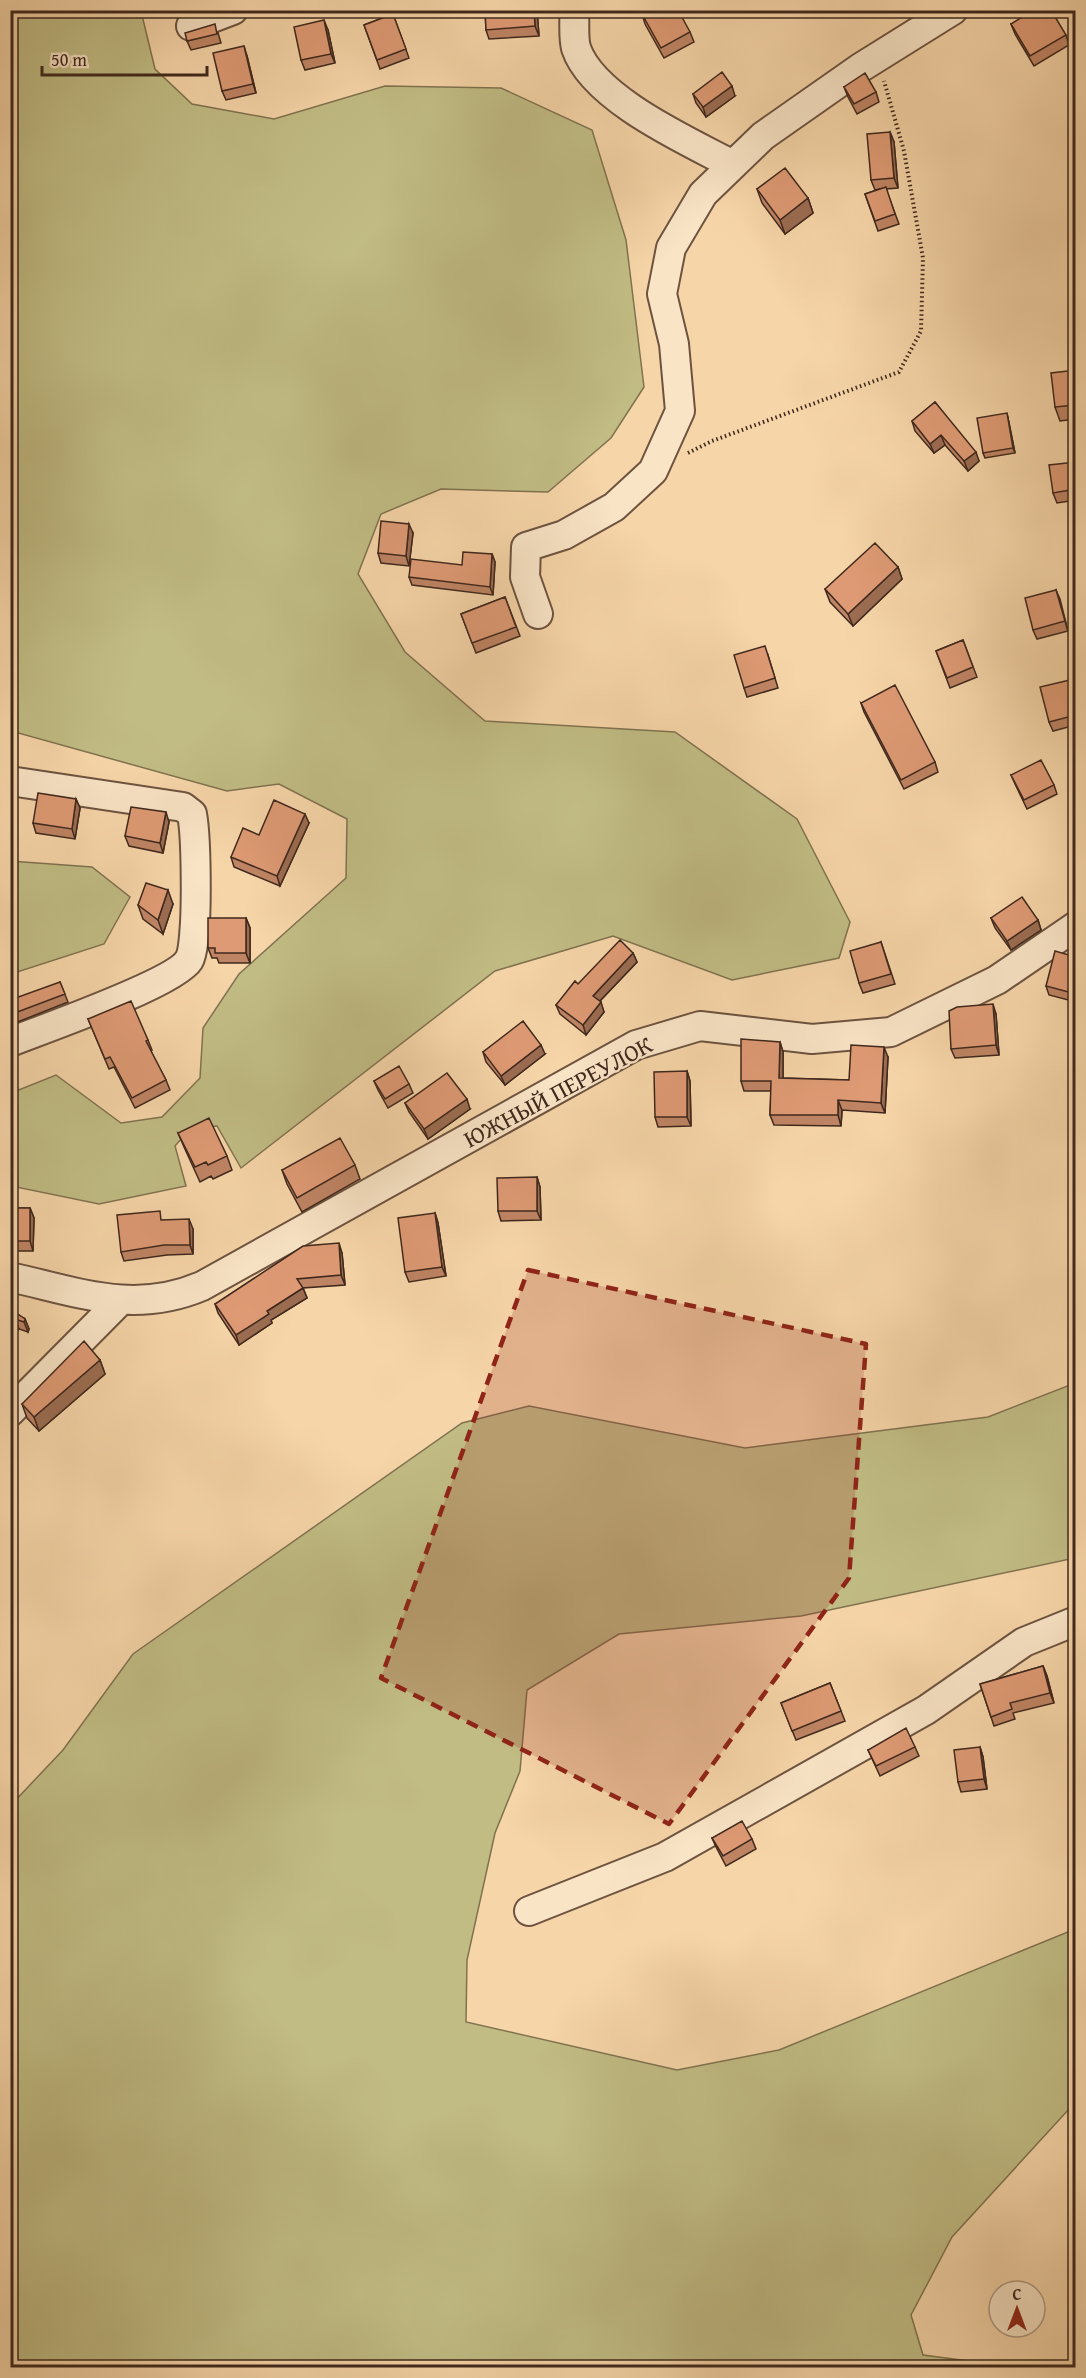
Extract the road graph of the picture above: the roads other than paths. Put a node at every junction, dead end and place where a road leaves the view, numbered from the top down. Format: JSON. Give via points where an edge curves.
{"nodes":[{"id":1,"x":233,"y":10,"type":"edge"},
{"id":2,"x":574,"y":10,"type":"edge"},
{"id":3,"x":953,"y":10,"type":"edge"},
{"id":4,"x":190,"y":26,"type":"dead end"},
{"id":5,"x":733,"y":165,"type":"junction"},
{"id":6,"x":538,"y":614,"type":"dead end"},
{"id":7,"x":10,"y":781,"type":"edge"},
{"id":8,"x":1076,"y":926,"type":"edge"},
{"id":9,"x":10,"y":1042,"type":"edge"},
{"id":10,"x":10,"y":1277,"type":"edge"},
{"id":11,"x":120,"y":1301,"type":"junction"},
{"id":12,"x":10,"y":1412,"type":"edge"},
{"id":13,"x":1076,"y":1621,"type":"edge"},
{"id":14,"x":530,"y":1911,"type":"dead end"}],
"edges":[{"from":1,"to":4,"type":"street"},
{"from":2,"to":5,"type":"street","via":[[576,47],[591,73],[639,116]]},
{"from":3,"to":5,"type":"street","via":[[763,136]]},
{"from":5,"to":6,"type":"street","via":[[703,194],[671,248],[662,294],[674,344],[680,411],[653,471],[614,507],[564,535],[526,547],[525,577]]},
{"from":7,"to":9,"type":"street","via":[[183,807],[192,814],[195,827],[193,945],[191,958],[184,967],[159,982]]},
{"from":8,"to":11,"type":"street","name":"ЮЖНЫЙ ПЕРЕУЛОК","via":[[997,980],[891,1032],[812,1039],[700,1026],[636,1045],[202,1286],[176,1297]]},
{"from":10,"to":11,"type":"street","name":"ЮЖНЫЙ ПЕРЕУЛОК"},
{"from":11,"to":12,"type":"street"},
{"from":13,"to":14,"type":"street","via":[[1024,1642],[926,1710],[665,1857]]}]}
